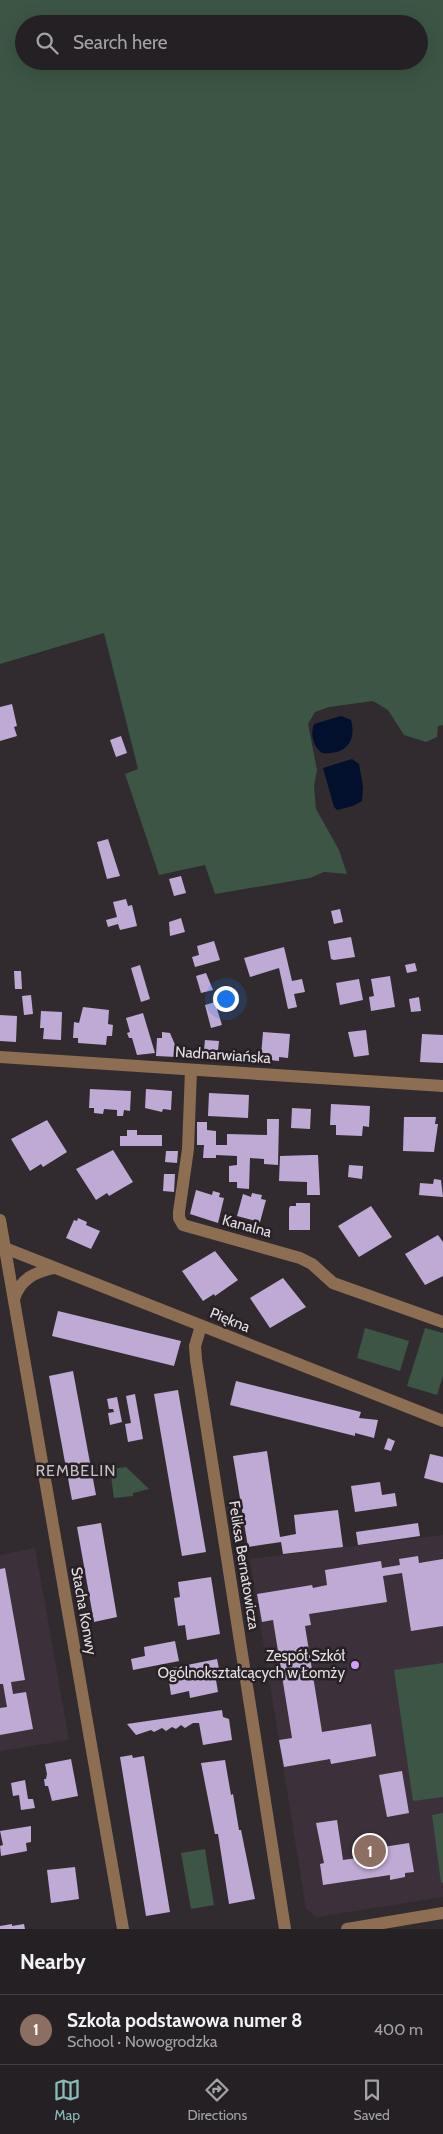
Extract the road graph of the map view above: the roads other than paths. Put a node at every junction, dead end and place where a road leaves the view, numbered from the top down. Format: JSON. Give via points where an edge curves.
{"nodes":[{"id":1,"x":0,"y":1057,"type":"edge"},
{"id":2,"x":190,"y":1070,"type":"junction"},
{"id":3,"x":443,"y":1086,"type":"edge"},
{"id":4,"x":0,"y":1220,"type":"edge"},
{"id":5,"x":5,"y":1248,"type":"junction"},
{"id":6,"x":54,"y":1268,"type":"junction"},
{"id":7,"x":14,"y":1299,"type":"junction"},
{"id":8,"x":443,"y":1322,"type":"edge"},
{"id":9,"x":201,"y":1326,"type":"junction"},
{"id":10,"x":443,"y":1421,"type":"edge"},
{"id":11,"x":443,"y":1914,"type":"edge"},
{"id":12,"x":123,"y":1929,"type":"edge"},
{"id":13,"x":285,"y":1929,"type":"edge"},
{"id":14,"x":347,"y":1929,"type":"edge"}],
"edges":[{"from":1,"to":2,"type":"street","name":"Nadnarwiańska"},
{"from":2,"to":3,"type":"street","name":"Nadnarwiańska"},
{"from":2,"to":8,"type":"street","name":"Kanalna","via":[[188,1149],[179,1212],[183,1225],[300,1258],[333,1283]]},
{"from":4,"to":5,"type":"street","name":"Stacha Konwy"},
{"from":5,"to":6,"type":"street","name":"Piękna"},
{"from":5,"to":7,"type":"street","name":"Stacha Konwy"},
{"from":6,"to":7,"type":"street","via":[[28,1278]]},
{"from":6,"to":9,"type":"street","name":"Piękna"},
{"from":7,"to":12,"type":"street","name":"Stacha Konwy"},
{"from":9,"to":10,"type":"street","name":"Piękna"},
{"from":9,"to":13,"type":"street","name":"Feliksa Bernatowicza","via":[[195,1346],[196,1360]]},
{"from":11,"to":14,"type":"street"}]}
